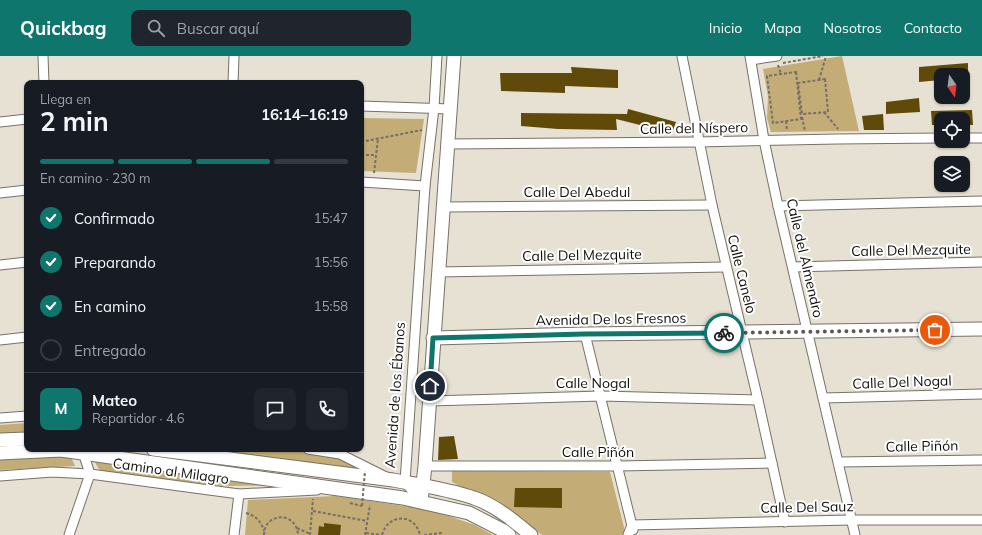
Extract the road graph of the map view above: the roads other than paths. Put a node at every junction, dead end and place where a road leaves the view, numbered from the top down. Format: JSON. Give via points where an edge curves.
{"nodes":[{"id":1,"x":43,"y":56,"type":"edge"},
{"id":2,"x":234,"y":56,"type":"edge"},
{"id":3,"x":437,"y":56,"type":"edge"},
{"id":4,"x":454,"y":56,"type":"edge"},
{"id":5,"x":682,"y":56,"type":"edge"},
{"id":6,"x":751,"y":58,"type":"edge"},
{"id":7,"x":778,"y":60,"type":"edge"},
{"id":8,"x":44,"y":80,"type":"edge"},
{"id":9,"x":233,"y":80,"type":"edge"},
{"id":10,"x":364,"y":106,"type":"edge"},
{"id":11,"x":434,"y":108,"type":"junction"},
{"id":12,"x":450,"y":109,"type":"junction"},
{"id":13,"x":24,"y":119,"type":"edge"},
{"id":14,"x":0,"y":122,"type":"edge"},
{"id":15,"x":934,"y":138,"type":"edge"},
{"id":16,"x":970,"y":138,"type":"edge"},
{"id":17,"x":982,"y":138,"type":"edge"},
{"id":18,"x":764,"y":140,"type":"junction"},
{"id":19,"x":698,"y":142,"type":"junction"},
{"id":20,"x":448,"y":144,"type":"junction"},
{"id":21,"x":364,"y":182,"type":"edge"},
{"id":22,"x":425,"y":186,"type":"junction"},
{"id":23,"x":24,"y":190,"type":"edge"},
{"id":24,"x":0,"y":193,"type":"edge"},
{"id":25,"x":982,"y":201,"type":"edge"},
{"id":26,"x":712,"y":205,"type":"junction"},
{"id":27,"x":778,"y":206,"type":"junction"},
{"id":28,"x":443,"y":207,"type":"junction"},
{"id":29,"x":24,"y":262,"type":"edge"},
{"id":30,"x":982,"y":262,"type":"edge"},
{"id":31,"x":0,"y":265,"type":"edge"},
{"id":32,"x":726,"y":267,"type":"junction"},
{"id":33,"x":793,"y":267,"type":"junction"},
{"id":34,"x":438,"y":272,"type":"junction"},
{"id":35,"x":982,"y":329,"type":"edge"},
{"id":36,"x":808,"y":332,"type":"junction"},
{"id":37,"x":742,"y":333,"type":"junction"},
{"id":38,"x":585,"y":334,"type":"junction"},
{"id":39,"x":24,"y":337,"type":"edge"},
{"id":40,"x":433,"y":338,"type":"junction"},
{"id":41,"x":0,"y":340,"type":"edge"},
{"id":42,"x":982,"y":394,"type":"edge"},
{"id":43,"x":601,"y":396,"type":"junction"},
{"id":44,"x":823,"y":398,"type":"junction"},
{"id":45,"x":758,"y":400,"type":"junction"},
{"id":46,"x":429,"y":401,"type":"junction"},
{"id":47,"x":24,"y":416,"type":"edge"},
{"id":48,"x":0,"y":418,"type":"edge"},
{"id":49,"x":24,"y":439,"type":"edge"},
{"id":50,"x":0,"y":440,"type":"edge"},
{"id":51,"x":24,"y":452,"type":"edge"},
{"id":52,"x":82,"y":452,"type":"edge"},
{"id":53,"x":89,"y":452,"type":"edge"},
{"id":54,"x":176,"y":452,"type":"edge"},
{"id":55,"x":342,"y":452,"type":"edge"},
{"id":56,"x":0,"y":453,"type":"edge"},
{"id":57,"x":982,"y":460,"type":"edge"},
{"id":58,"x":839,"y":462,"type":"junction"},
{"id":59,"x":772,"y":463,"type":"junction"},
{"id":60,"x":424,"y":466,"type":"junction"},
{"id":61,"x":618,"y":466,"type":"junction"},
{"id":62,"x":90,"y":474,"type":"junction"},
{"id":63,"x":0,"y":476,"type":"edge"},
{"id":64,"x":399,"y":481,"type":"junction"},
{"id":65,"x":423,"y":485,"type":"junction"},
{"id":66,"x":338,"y":489,"type":"junction"},
{"id":67,"x":239,"y":494,"type":"junction"},
{"id":68,"x":421,"y":501,"type":"junction"},
{"id":69,"x":851,"y":520,"type":"junction"},
{"id":70,"x":982,"y":520,"type":"edge"},
{"id":71,"x":785,"y":522,"type":"junction"},
{"id":72,"x":632,"y":525,"type":"junction"},
{"id":73,"x":69,"y":535,"type":"edge"},
{"id":74,"x":234,"y":535,"type":"edge"},
{"id":75,"x":509,"y":535,"type":"edge"},
{"id":76,"x":531,"y":535,"type":"edge"},
{"id":77,"x":628,"y":535,"type":"edge"},
{"id":78,"x":635,"y":535,"type":"edge"},
{"id":79,"x":855,"y":535,"type":"edge"}],
"edges":[{"from":1,"to":8,"type":"street"},
{"from":2,"to":9,"type":"street"},
{"from":3,"to":11,"type":"street","name":"Avenida de los Ébanos"},
{"from":4,"to":12,"type":"street"},
{"from":5,"to":19,"type":"street","name":"Calle Canelo"},
{"from":6,"to":7,"type":"street"},
{"from":6,"to":18,"type":"street","name":"Calle del Almendro"},
{"from":10,"to":11,"type":"street"},
{"from":11,"to":12,"type":"street"},
{"from":11,"to":22,"type":"street","name":"Avenida de los Ébanos"},
{"from":12,"to":20,"type":"street"},
{"from":13,"to":14,"type":"street"},
{"from":15,"to":18,"type":"street","name":"Calle del Níspero"},
{"from":16,"to":17,"type":"street"},
{"from":18,"to":19,"type":"street","name":"Calle del Níspero"},
{"from":18,"to":27,"type":"street","name":"Calle del Almendro"},
{"from":19,"to":20,"type":"street","name":"Calle del Níspero"},
{"from":19,"to":26,"type":"street","name":"Calle Canelo"},
{"from":20,"to":28,"type":"street"},
{"from":21,"to":22,"type":"street"},
{"from":22,"to":64,"type":"street","name":"Avenida de los Ébanos"},
{"from":23,"to":24,"type":"street"},
{"from":25,"to":27,"type":"street"},
{"from":26,"to":28,"type":"street","name":"Calle Del Abedul"},
{"from":26,"to":32,"type":"street","name":"Calle Canelo"},
{"from":27,"to":33,"type":"street","name":"Calle del Almendro"},
{"from":28,"to":34,"type":"street"},
{"from":29,"to":31,"type":"street"},
{"from":30,"to":33,"type":"street","name":"Calle Del Mezquite"},
{"from":32,"to":34,"type":"street","name":"Calle Del Mezquite"},
{"from":32,"to":37,"type":"street","name":"Calle Canelo"},
{"from":33,"to":36,"type":"street","name":"Calle del Almendro"},
{"from":34,"to":40,"type":"street"},
{"from":35,"to":36,"type":"street","name":"Avenida De los Fresnos"},
{"from":36,"to":37,"type":"street","name":"Avenida De los Fresnos"},
{"from":36,"to":44,"type":"street","name":"Calle del Almendro"},
{"from":37,"to":38,"type":"street","name":"Avenida De los Fresnos"},
{"from":37,"to":45,"type":"street","name":"Calle Canelo"},
{"from":38,"to":40,"type":"street","name":"Avenida De los Fresnos"},
{"from":38,"to":43,"type":"street"},
{"from":39,"to":41,"type":"street"},
{"from":40,"to":46,"type":"street"},
{"from":42,"to":44,"type":"street","name":"Calle Del Nogal"},
{"from":43,"to":45,"type":"street","name":"Calle Nogal"},
{"from":43,"to":46,"type":"street","name":"Calle Nogal"},
{"from":43,"to":61,"type":"street"},
{"from":44,"to":58,"type":"street","name":"Calle del Almendro"},
{"from":45,"to":59,"type":"street","name":"Calle Canelo"},
{"from":46,"to":60,"type":"street"},
{"from":47,"to":48,"type":"street"},
{"from":49,"to":50,"type":"street"},
{"from":51,"to":56,"type":"street"},
{"from":52,"to":62,"type":"street"},
{"from":53,"to":66,"type":"street"},
{"from":54,"to":64,"type":"street"},
{"from":55,"to":64,"type":"street"},
{"from":57,"to":58,"type":"street","name":"Calle Piñón"},
{"from":58,"to":69,"type":"street","name":"Calle del Almendro"},
{"from":59,"to":61,"type":"street","name":"Calle Piñón"},
{"from":59,"to":71,"type":"street","name":"Calle Canelo"},
{"from":60,"to":61,"type":"street","name":"Calle Piñón"},
{"from":60,"to":65,"type":"street"},
{"from":61,"to":72,"type":"street"},
{"from":62,"to":63,"type":"street","name":"Camino al Milagro","via":[[52,472]]},
{"from":62,"to":67,"type":"street","name":"Camino al Milagro"},
{"from":62,"to":73,"type":"street"},
{"from":64,"to":65,"type":"street"},
{"from":64,"to":68,"type":"street","name":"Avenida de los Ébanos"},
{"from":65,"to":68,"type":"street"},
{"from":65,"to":76,"type":"street","via":[[475,498],[507,516]]},
{"from":66,"to":67,"type":"street","name":"Camino al Milagro"},
{"from":66,"to":68,"type":"street"},
{"from":67,"to":74,"type":"street"},
{"from":68,"to":75,"type":"street","via":[[469,513]]},
{"from":69,"to":70,"type":"street","name":"Calle Del Sauz"},
{"from":69,"to":71,"type":"street","name":"Calle Del Sauz"},
{"from":69,"to":79,"type":"street","name":"Calle del Almendro"},
{"from":71,"to":72,"type":"street","name":"Calle Del Sauz"},
{"from":72,"to":77,"type":"street"},
{"from":72,"to":78,"type":"street"}]}
